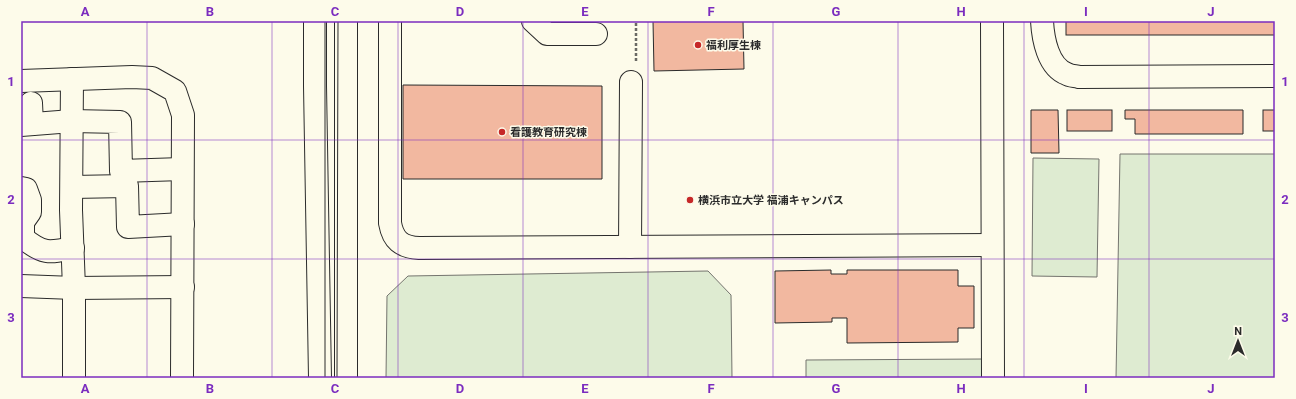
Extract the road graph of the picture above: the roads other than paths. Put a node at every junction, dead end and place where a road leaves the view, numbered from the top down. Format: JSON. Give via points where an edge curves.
{"nodes":[{"id":1,"x":314,"y":21,"type":"edge"},
{"id":2,"x":346,"y":21,"type":"edge"},
{"id":3,"x":390,"y":21,"type":"edge"},
{"id":4,"x":533,"y":21,"type":"edge"},
{"id":5,"x":992,"y":21,"type":"edge"},
{"id":6,"x":1042,"y":21,"type":"edge"},
{"id":7,"x":596,"y":34,"type":"dead end"},
{"id":8,"x":1275,"y":76,"type":"edge"},
{"id":9,"x":72,"y":79,"type":"junction"},
{"id":10,"x":21,"y":80,"type":"edge"},
{"id":11,"x":631,"y":82,"type":"road end"},
{"id":12,"x":31,"y":102,"type":"dead end"},
{"id":13,"x":72,"y":121,"type":"junction"},
{"id":14,"x":27,"y":124,"type":"edge"},
{"id":15,"x":182,"y":169,"type":"junction"},
{"id":16,"x":72,"y":187,"type":"junction"},
{"id":17,"x":21,"y":188,"type":"edge"},
{"id":18,"x":183,"y":224,"type":"junction"},
{"id":19,"x":992,"y":245,"type":"junction"},
{"id":20,"x":630,"y":247,"type":"junction"},
{"id":21,"x":73,"y":248,"type":"junction"},
{"id":22,"x":21,"y":286,"type":"edge"},
{"id":23,"x":183,"y":287,"type":"junction"},
{"id":24,"x":74,"y":288,"type":"junction"},
{"id":25,"x":74,"y":378,"type":"edge"},
{"id":26,"x":182,"y":378,"type":"edge"},
{"id":27,"x":320,"y":378,"type":"edge"},
{"id":28,"x":346,"y":378,"type":"edge"},
{"id":29,"x":993,"y":378,"type":"edge"}],
"edges":[{"from":1,"to":27,"type":"street"},
{"from":2,"to":28,"type":"street"},
{"from":3,"to":20,"type":"street","via":[[390,223],[398,241],[411,248]]},
{"from":4,"to":7,"type":"street","via":[[547,34]]},
{"from":5,"to":19,"type":"street"},
{"from":6,"to":8,"type":"street","via":[[1046,46],[1053,64],[1065,74],[1079,77]]},
{"from":9,"to":10,"type":"street"},
{"from":9,"to":13,"type":"street"},
{"from":9,"to":15,"type":"street","via":[[152,78],[175,91],[182,115]]},
{"from":11,"to":20,"type":"street"},
{"from":12,"to":14,"type":"street"},
{"from":13,"to":14,"type":"street"},
{"from":13,"to":15,"type":"street","via":[[120,122],[121,171]]},
{"from":13,"to":16,"type":"street"},
{"from":15,"to":18,"type":"street"},
{"from":16,"to":18,"type":"street","via":[[127,186],[128,227]]},
{"from":16,"to":21,"type":"street"},
{"from":17,"to":21,"type":"street","via":[[26,189],[30,200],[30,212],[23,222],[23,238],[35,248],[52,252]]},
{"from":18,"to":23,"type":"street"},
{"from":19,"to":20,"type":"street"},
{"from":19,"to":29,"type":"street"},
{"from":21,"to":24,"type":"street"},
{"from":22,"to":24,"type":"street"},
{"from":23,"to":24,"type":"street"},
{"from":23,"to":26,"type":"street"},
{"from":24,"to":25,"type":"street"}]}
